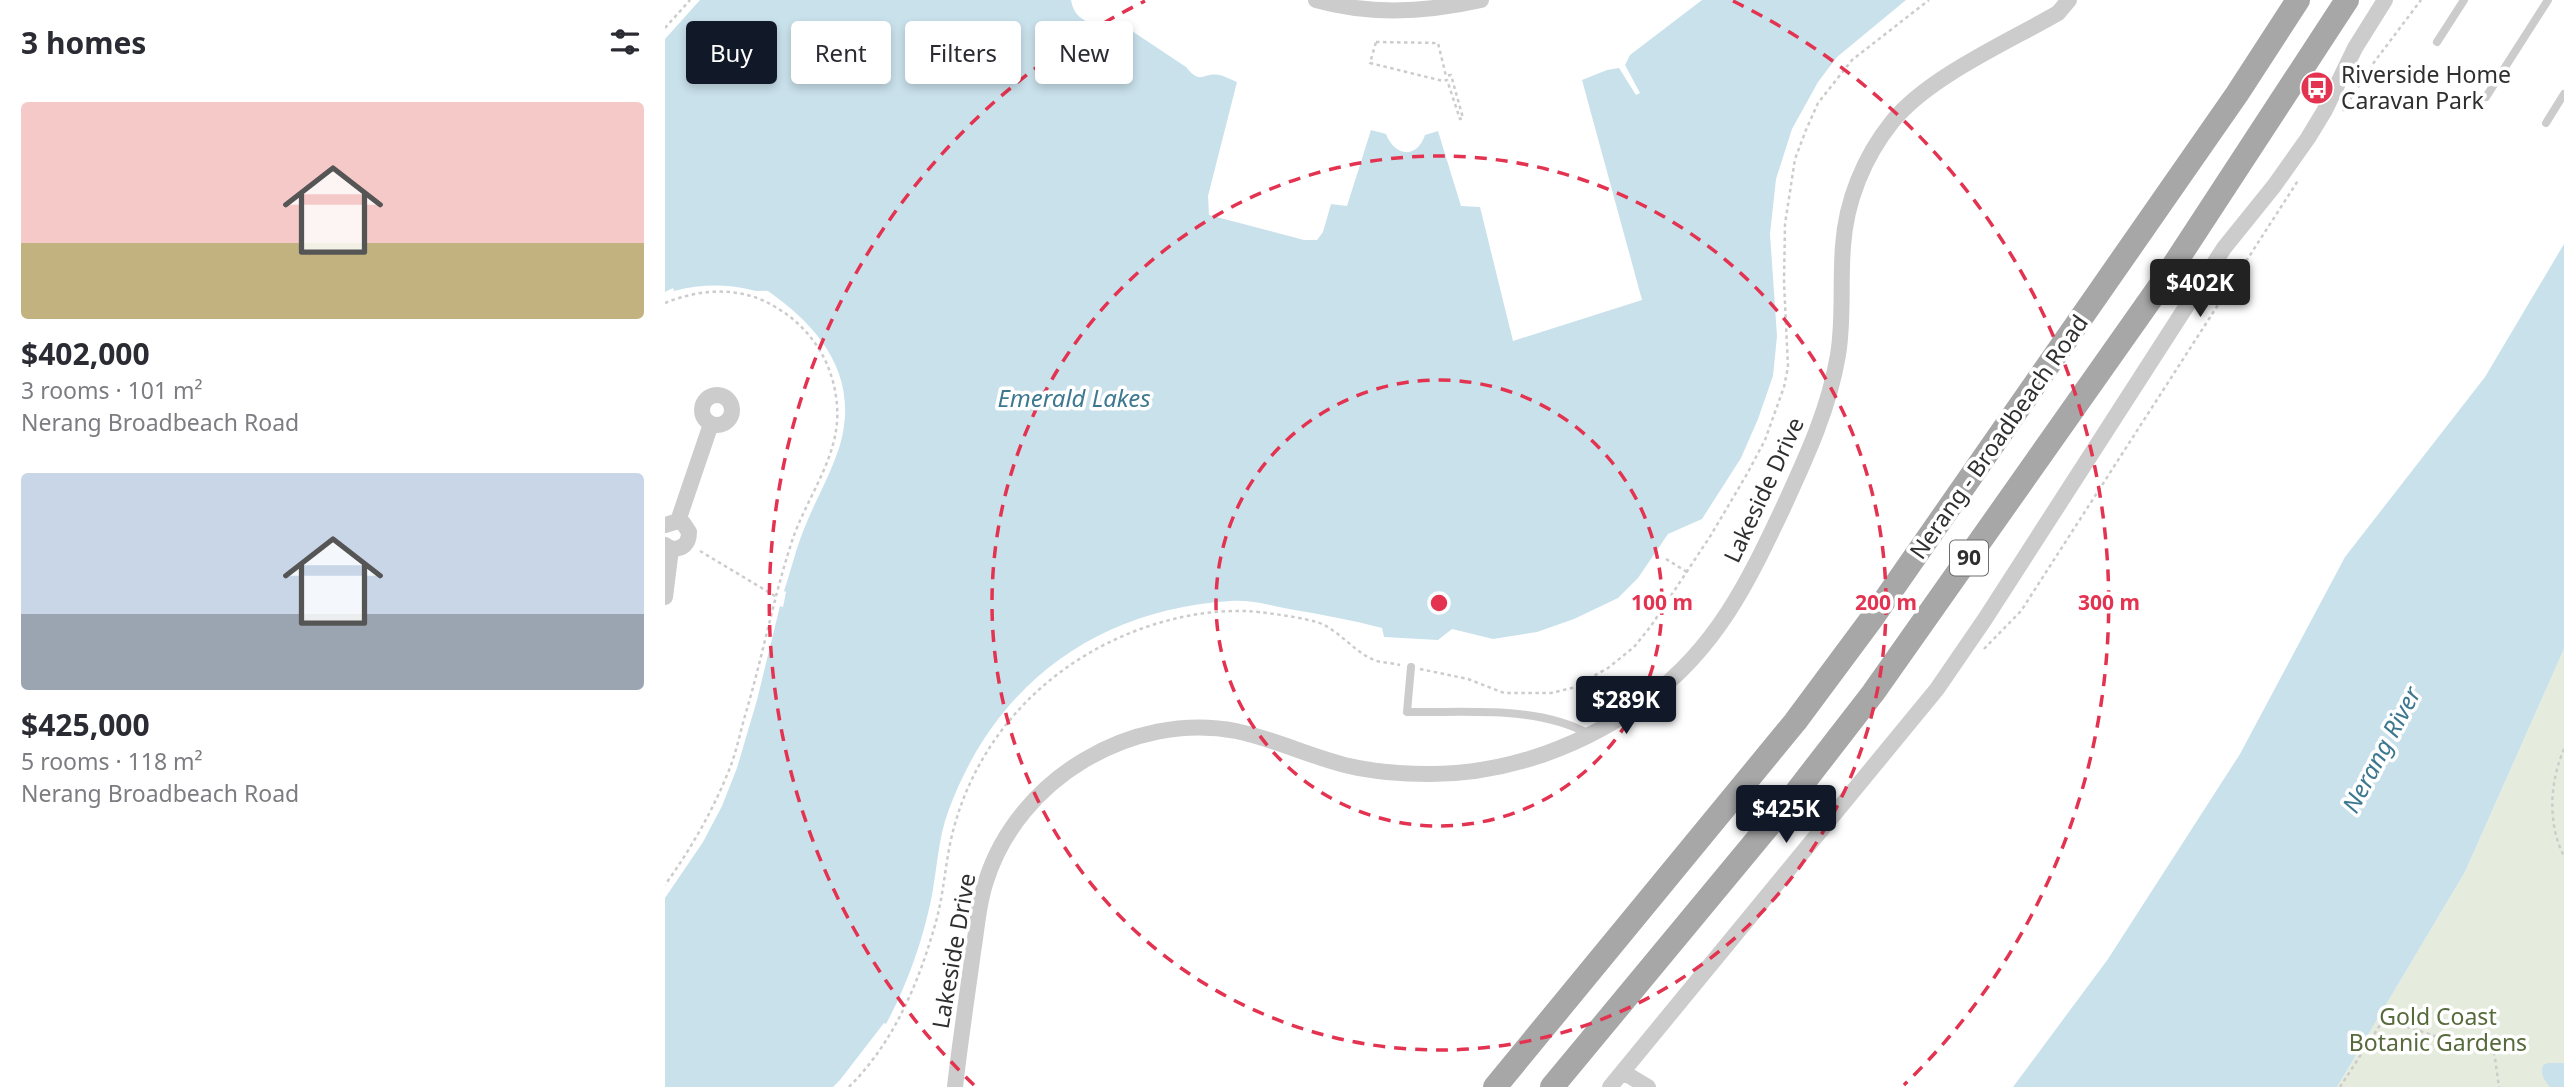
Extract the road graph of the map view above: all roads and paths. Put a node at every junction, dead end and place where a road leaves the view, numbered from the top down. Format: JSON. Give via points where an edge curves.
{"nodes":[{"id":1,"x":691,"y":0,"type":"edge"},
{"id":2,"x":1316,"y":0,"type":"edge"},
{"id":3,"x":1481,"y":0,"type":"edge"},
{"id":4,"x":1929,"y":0,"type":"edge"},
{"id":5,"x":2069,"y":0,"type":"edge"},
{"id":6,"x":2298,"y":0,"type":"edge"},
{"id":7,"x":2347,"y":0,"type":"edge"},
{"id":8,"x":2385,"y":0,"type":"edge"},
{"id":9,"x":2464,"y":0,"type":"edge"},
{"id":10,"x":2549,"y":0,"type":"edge"},
{"id":11,"x":1403,"y":5,"type":"edge"},
{"id":12,"x":665,"y":28,"type":"edge"},
{"id":13,"x":1384,"y":42,"type":"joint"},
{"id":14,"x":2437,"y":42,"type":"dead end"},
{"id":15,"x":2564,"y":94,"type":"edge"},
{"id":16,"x":2486,"y":97,"type":"dead end"},
{"id":17,"x":2546,"y":123,"type":"dead end"},
{"id":18,"x":665,"y":303,"type":"edge"},
{"id":19,"x":711,"y":424,"type":"dead end"},
{"id":20,"x":672,"y":523,"type":"edge"},
{"id":21,"x":1711,"y":535,"type":"dead end"},
{"id":22,"x":674,"y":546,"type":"edge"},
{"id":23,"x":1666,"y":559,"type":"dead end"},
{"id":24,"x":1687,"y":572,"type":"dead end"},
{"id":25,"x":775,"y":596,"type":"junction"},
{"id":26,"x":665,"y":597,"type":"edge"},
{"id":27,"x":1411,"y":667,"type":"dead end"},
{"id":28,"x":1590,"y":734,"type":"junction"},
{"id":29,"x":2564,"y":749,"type":"edge"},
{"id":30,"x":2564,"y":856,"type":"edge"},
{"id":31,"x":665,"y":885,"type":"edge"},
{"id":32,"x":1623,"y":1072,"type":"junction"},
{"id":33,"x":954,"y":1087,"type":"edge"},
{"id":34,"x":1495,"y":1087,"type":"edge"},
{"id":35,"x":1552,"y":1087,"type":"edge"},
{"id":36,"x":1610,"y":1087,"type":"edge"},
{"id":37,"x":1648,"y":1087,"type":"edge"},
{"id":38,"x":2340,"y":1087,"type":"edge"},
{"id":39,"x":2499,"y":1087,"type":"edge"}],
"edges":[{"from":1,"to":12,"type":"path"},
{"from":2,"to":11,"type":"street","via":[[1371,10]]},
{"from":3,"to":11,"type":"street","via":[[1436,9]]},
{"from":4,"to":21,"type":"path","via":[[1852,60],[1818,103],[1806,130],[1795,159],[1785,224],[1788,367],[1784,387],[1765,440]]},
{"from":5,"to":28,"type":"street","name":"Lakeside Drive","via":[[2058,13],[1907,104],[1878,142],[1865,164],[1847,217],[1839,351],[1827,404],[1753,570],[1725,619],[1692,660],[1644,702]]},
{"from":6,"to":34,"type":"main road","name":"Nerang - Broadbeach Road","number":"90","via":[[2105,285],[1795,722]]},
{"from":7,"to":35,"type":"main road","name":"Nerang - Broadbeach Road","number":"90","via":[[2162,283],[1873,693]]},
{"from":8,"to":32,"type":"street","via":[[2308,138],[2224,248],[1937,689]]},
{"from":9,"to":14,"type":"lane"},
{"from":10,"to":16,"type":"lane"},
{"from":13,"to":13,"type":"path","via":[[1376,42],[1370,64],[1447,80],[1459,119],[1463,118],[1438,43]]},
{"from":15,"to":17,"type":"lane"},
{"from":18,"to":25,"type":"path","via":[[702,292],[731,292],[764,300],[801,324],[820,348],[833,380],[837,408],[832,450],[794,537]]},
{"from":19,"to":20,"type":"street"},
{"from":20,"to":22,"type":"street","via":[[683,523],[689,533]]},
{"from":22,"to":25,"type":"path"},
{"from":22,"to":26,"type":"street"},
{"from":23,"to":24,"type":"path"},
{"from":25,"to":31,"type":"path","via":[[729,772],[696,839]]},
{"from":27,"to":28,"type":"lane","via":[[1406,712],[1542,716]]},
{"from":28,"to":33,"type":"street","name":"Lakeside Drive","via":[[1506,766],[1433,774],[1349,766],[1235,731],[1199,727],[1164,731],[1104,748],[1037,797],[1000,849],[986,881]]},
{"from":29,"to":30,"type":"path","via":[[2553,803],[2555,830]]},
{"from":32,"to":36,"type":"street"},
{"from":32,"to":37,"type":"street"},
{"from":38,"to":39,"type":"path","via":[[2384,1019],[2471,1048],[2493,1044]]}]}
